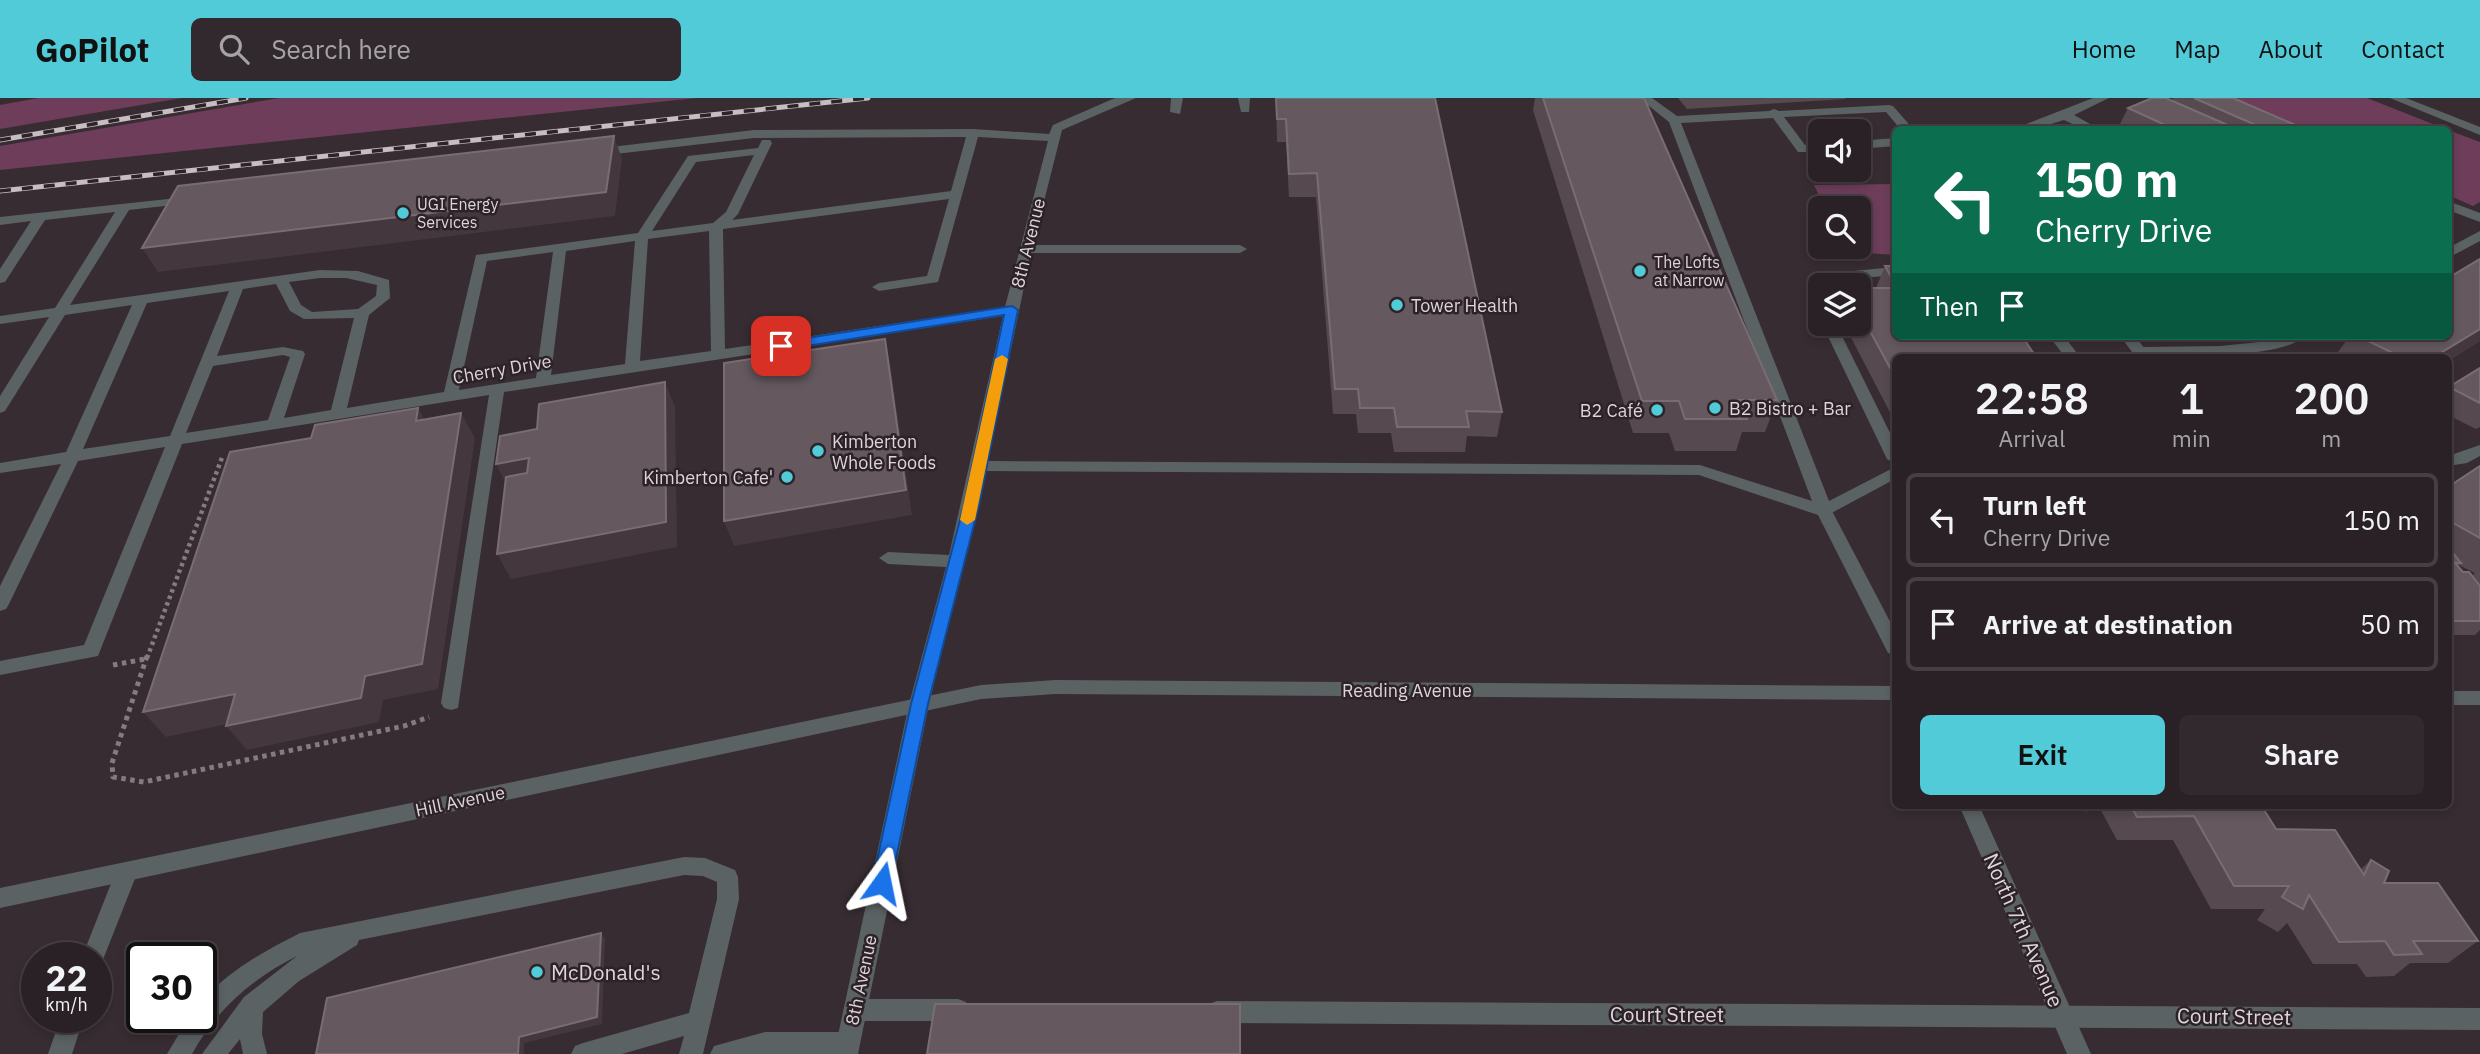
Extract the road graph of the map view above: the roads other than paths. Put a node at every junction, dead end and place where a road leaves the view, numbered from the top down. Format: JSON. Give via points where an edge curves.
{"nodes":[{"id":1,"x":1130,"y":98,"type":"edge"},
{"id":2,"x":1177,"y":98,"type":"edge"},
{"id":3,"x":1645,"y":98,"type":"edge"},
{"id":4,"x":2104,"y":98,"type":"edge"},
{"id":5,"x":2396,"y":98,"type":"edge"},
{"id":6,"x":1114,"y":100,"type":"edge"},
{"id":7,"x":1177,"y":112,"type":"dead end"},
{"id":8,"x":1774,"y":112,"type":"junction"},
{"id":9,"x":2064,"y":115,"type":"junction"},
{"id":10,"x":1113,"y":120,"type":"dead end"},
{"id":11,"x":1674,"y":120,"type":"junction"},
{"id":12,"x":1905,"y":126,"type":"edge"},
{"id":13,"x":2030,"y":126,"type":"edge"},
{"id":14,"x":2087,"y":126,"type":"edge"},
{"id":15,"x":2480,"y":131,"type":"edge"},
{"id":16,"x":973,"y":133,"type":"junction"},
{"id":17,"x":1055,"y":133,"type":"junction"},
{"id":18,"x":771,"y":134,"type":"junction"},
{"id":19,"x":1892,"y":142,"type":"edge"},
{"id":20,"x":1871,"y":144,"type":"edge"},
{"id":21,"x":1808,"y":149,"type":"edge"},
{"id":22,"x":761,"y":151,"type":"junction"},
{"id":23,"x":589,"y":153,"type":"edge"},
{"id":24,"x":956,"y":194,"type":"junction"},
{"id":25,"x":207,"y":197,"type":"edge"},
{"id":26,"x":125,"y":206,"type":"junction"},
{"id":27,"x":2452,"y":207,"type":"edge"},
{"id":28,"x":42,"y":215,"type":"junction"},
{"id":29,"x":2480,"y":218,"type":"edge"},
{"id":30,"x":0,"y":220,"type":"edge"},
{"id":31,"x":716,"y":227,"type":"junction"},
{"id":32,"x":2480,"y":235,"type":"edge"},
{"id":33,"x":642,"y":237,"type":"junction"},
{"id":34,"x":560,"y":248,"type":"junction"},
{"id":35,"x":1026,"y":249,"type":"junction"},
{"id":36,"x":1240,"y":249,"type":"dead end"},
{"id":37,"x":2452,"y":252,"type":"edge"},
{"id":38,"x":1892,"y":271,"type":"edge"},
{"id":39,"x":1871,"y":273,"type":"edge"},
{"id":40,"x":0,"y":279,"type":"edge"},
{"id":41,"x":281,"y":279,"type":"junction"},
{"id":42,"x":238,"y":285,"type":"junction"},
{"id":43,"x":879,"y":287,"type":"dead end"},
{"id":44,"x":141,"y":300,"type":"junction"},
{"id":45,"x":1012,"y":310,"type":"junction"},
{"id":46,"x":57,"y":313,"type":"junction"},
{"id":47,"x":362,"y":313,"type":"junction"},
{"id":48,"x":0,"y":320,"type":"edge"},
{"id":49,"x":1835,"y":336,"type":"edge"},
{"id":50,"x":2059,"y":340,"type":"edge"},
{"id":51,"x":2130,"y":340,"type":"edge"},
{"id":52,"x":2285,"y":340,"type":"edge"},
{"id":53,"x":2071,"y":354,"type":"edge"},
{"id":54,"x":2142,"y":354,"type":"edge"},
{"id":55,"x":718,"y":356,"type":"junction"},
{"id":56,"x":208,"y":362,"type":"junction"},
{"id":57,"x":632,"y":367,"type":"junction"},
{"id":58,"x":543,"y":381,"type":"junction"},
{"id":59,"x":497,"y":390,"type":"junction"},
{"id":60,"x":450,"y":398,"type":"junction"},
{"id":61,"x":0,"y":408,"type":"edge"},
{"id":62,"x":338,"y":415,"type":"junction"},
{"id":63,"x":274,"y":424,"type":"junction"},
{"id":64,"x":175,"y":440,"type":"junction"},
{"id":65,"x":2480,"y":450,"type":"edge"},
{"id":66,"x":1892,"y":453,"type":"edge"},
{"id":67,"x":72,"y":457,"type":"junction"},
{"id":68,"x":2452,"y":460,"type":"edge"},
{"id":69,"x":979,"y":466,"type":"junction"},
{"id":70,"x":0,"y":468,"type":"edge"},
{"id":71,"x":1892,"y":474,"type":"edge"},
{"id":72,"x":1824,"y":512,"type":"junction"},
{"id":73,"x":888,"y":558,"type":"dead end"},
{"id":74,"x":957,"y":561,"type":"junction"},
{"id":75,"x":0,"y":604,"type":"edge"},
{"id":76,"x":1892,"y":642,"type":"edge"},
{"id":77,"x":0,"y":668,"type":"edge"},
{"id":78,"x":1892,"y":694,"type":"edge"},
{"id":79,"x":2452,"y":698,"type":"edge"},
{"id":80,"x":2480,"y":698,"type":"edge"},
{"id":81,"x":451,"y":703,"type":"road end"},
{"id":82,"x":919,"y":704,"type":"junction"},
{"id":83,"x":1971,"y":809,"type":"edge"},
{"id":84,"x":127,"y":871,"type":"junction"},
{"id":85,"x":0,"y":898,"type":"edge"},
{"id":86,"x":368,"y":928,"type":"junction"},
{"id":87,"x":99,"y":942,"type":"edge"},
{"id":88,"x":252,"y":1005,"type":"junction"},
{"id":89,"x":855,"y":1010,"type":"junction"},
{"id":90,"x":986,"y":1010,"type":"edge"},
{"id":91,"x":1195,"y":1012,"type":"edge"},
{"id":92,"x":2062,"y":1016,"type":"junction"},
{"id":93,"x":2480,"y":1019,"type":"edge"},
{"id":94,"x":699,"y":1021,"type":"junction"},
{"id":95,"x":67,"y":1033,"type":"edge"},
{"id":96,"x":847,"y":1049,"type":"edge"},
{"id":97,"x":60,"y":1054,"type":"edge"},
{"id":98,"x":179,"y":1054,"type":"edge"},
{"id":99,"x":214,"y":1054,"type":"edge"},
{"id":100,"x":255,"y":1054,"type":"edge"},
{"id":101,"x":583,"y":1054,"type":"edge"},
{"id":102,"x":691,"y":1054,"type":"edge"},
{"id":103,"x":722,"y":1054,"type":"edge"},
{"id":104,"x":2079,"y":1054,"type":"edge"}],
"edges":[{"from":1,"to":6,"type":"street"},
{"from":2,"to":7,"type":"street"},
{"from":3,"to":11,"type":"street"},
{"from":4,"to":9,"type":"street"},
{"from":5,"to":15,"type":"street"},
{"from":6,"to":10,"type":"street"},
{"from":6,"to":17,"type":"street"},
{"from":8,"to":11,"type":"street"},
{"from":8,"to":12,"type":"street","via":[[1889,108]]},
{"from":8,"to":21,"type":"street","via":[[1802,149]]},
{"from":9,"to":13,"type":"street"},
{"from":9,"to":14,"type":"street"},
{"from":11,"to":72,"type":"street"},
{"from":16,"to":17,"type":"street"},
{"from":16,"to":18,"type":"street"},
{"from":16,"to":24,"type":"street"},
{"from":17,"to":35,"type":"street","name":"8th Avenue"},
{"from":18,"to":22,"type":"street"},
{"from":18,"to":23,"type":"street"},
{"from":19,"to":20,"type":"street"},
{"from":22,"to":31,"type":"street","via":[[732,214]]},
{"from":22,"to":33,"type":"street","via":[[692,159]]},
{"from":24,"to":31,"type":"street"},
{"from":24,"to":43,"type":"street","via":[[933,279]]},
{"from":25,"to":26,"type":"street"},
{"from":26,"to":28,"type":"street"},
{"from":26,"to":46,"type":"street"},
{"from":27,"to":29,"type":"street"},
{"from":28,"to":30,"type":"street"},
{"from":28,"to":40,"type":"street"},
{"from":31,"to":33,"type":"street"},
{"from":31,"to":55,"type":"street"},
{"from":32,"to":37,"type":"street"},
{"from":33,"to":34,"type":"street"},
{"from":33,"to":57,"type":"street"},
{"from":34,"to":58,"type":"street"},
{"from":34,"to":60,"type":"street","via":[[481,258]]},
{"from":35,"to":36,"type":"street"},
{"from":35,"to":45,"type":"street","name":"8th Avenue"},
{"from":38,"to":39,"type":"street"},
{"from":41,"to":42,"type":"street"},
{"from":41,"to":47,"type":"street","via":[[295,308],[309,316]]},
{"from":41,"to":47,"type":"street","via":[[330,272],[365,275],[384,283],[383,298]]},
{"from":42,"to":44,"type":"street"},
{"from":42,"to":56,"type":"street"},
{"from":44,"to":46,"type":"street"},
{"from":44,"to":67,"type":"street"},
{"from":45,"to":55,"type":"street","name":"Cherry Drive"},
{"from":45,"to":69,"type":"street","name":"8th Avenue"},
{"from":46,"to":48,"type":"street"},
{"from":46,"to":61,"type":"street"},
{"from":47,"to":62,"type":"street"},
{"from":49,"to":66,"type":"street"},
{"from":50,"to":53,"type":"street"},
{"from":51,"to":54,"type":"street"},
{"from":52,"to":54,"type":"street","via":[[2241,349]]},
{"from":55,"to":57,"type":"street","name":"Cherry Drive"},
{"from":56,"to":63,"type":"street","via":[[283,351],[298,354]]},
{"from":56,"to":64,"type":"street"},
{"from":57,"to":58,"type":"street","name":"Cherry Drive"},
{"from":58,"to":59,"type":"street","name":"Cherry Drive"},
{"from":59,"to":60,"type":"street","name":"Cherry Drive"},
{"from":59,"to":81,"type":"street"},
{"from":60,"to":62,"type":"street","name":"Cherry Drive"},
{"from":62,"to":63,"type":"street","name":"Cherry Drive"},
{"from":63,"to":64,"type":"street","name":"Cherry Drive"},
{"from":64,"to":67,"type":"street","name":"Cherry Drive"},
{"from":64,"to":77,"type":"street","via":[[91,651]]},
{"from":65,"to":68,"type":"street"},
{"from":67,"to":70,"type":"street","name":"Cherry Drive"},
{"from":67,"to":75,"type":"street"},
{"from":69,"to":72,"type":"street","via":[[1700,470]]},
{"from":69,"to":74,"type":"street","name":"8th Avenue"},
{"from":71,"to":72,"type":"street"},
{"from":72,"to":76,"type":"street"},
{"from":73,"to":74,"type":"street"},
{"from":74,"to":82,"type":"street","name":"8th Avenue"},
{"from":78,"to":82,"type":"street","name":"Reading Avenue","via":[[1055,687],[981,692]]},
{"from":79,"to":80,"type":"street"},
{"from":82,"to":84,"type":"street","name":"Hill Avenue"},
{"from":82,"to":89,"type":"street","name":"8th Avenue"},
{"from":83,"to":92,"type":"street","name":"North 7th Avenue"},
{"from":84,"to":85,"type":"street","name":"Hill Avenue"},
{"from":84,"to":87,"type":"street"},
{"from":86,"to":88,"type":"street","via":[[314,956]]},
{"from":86,"to":94,"type":"street","via":[[684,866],[705,867],[727,877],[728,899]]},
{"from":86,"to":98,"type":"street","via":[[308,940],[254,968],[217,1001]]},
{"from":88,"to":99,"type":"street"},
{"from":88,"to":100,"type":"street","via":[[250,1034]]},
{"from":89,"to":90,"type":"street"},
{"from":89,"to":96,"type":"street","name":"8th Avenue"},
{"from":91,"to":92,"type":"street","name":"Court Street"},
{"from":92,"to":93,"type":"street","name":"Court Street"},
{"from":92,"to":104,"type":"street","name":"North 7th Avenue"},
{"from":94,"to":101,"type":"street"},
{"from":94,"to":102,"type":"street"},
{"from":95,"to":97,"type":"street"},
{"from":96,"to":103,"type":"street","via":[[765,1043]]}]}
